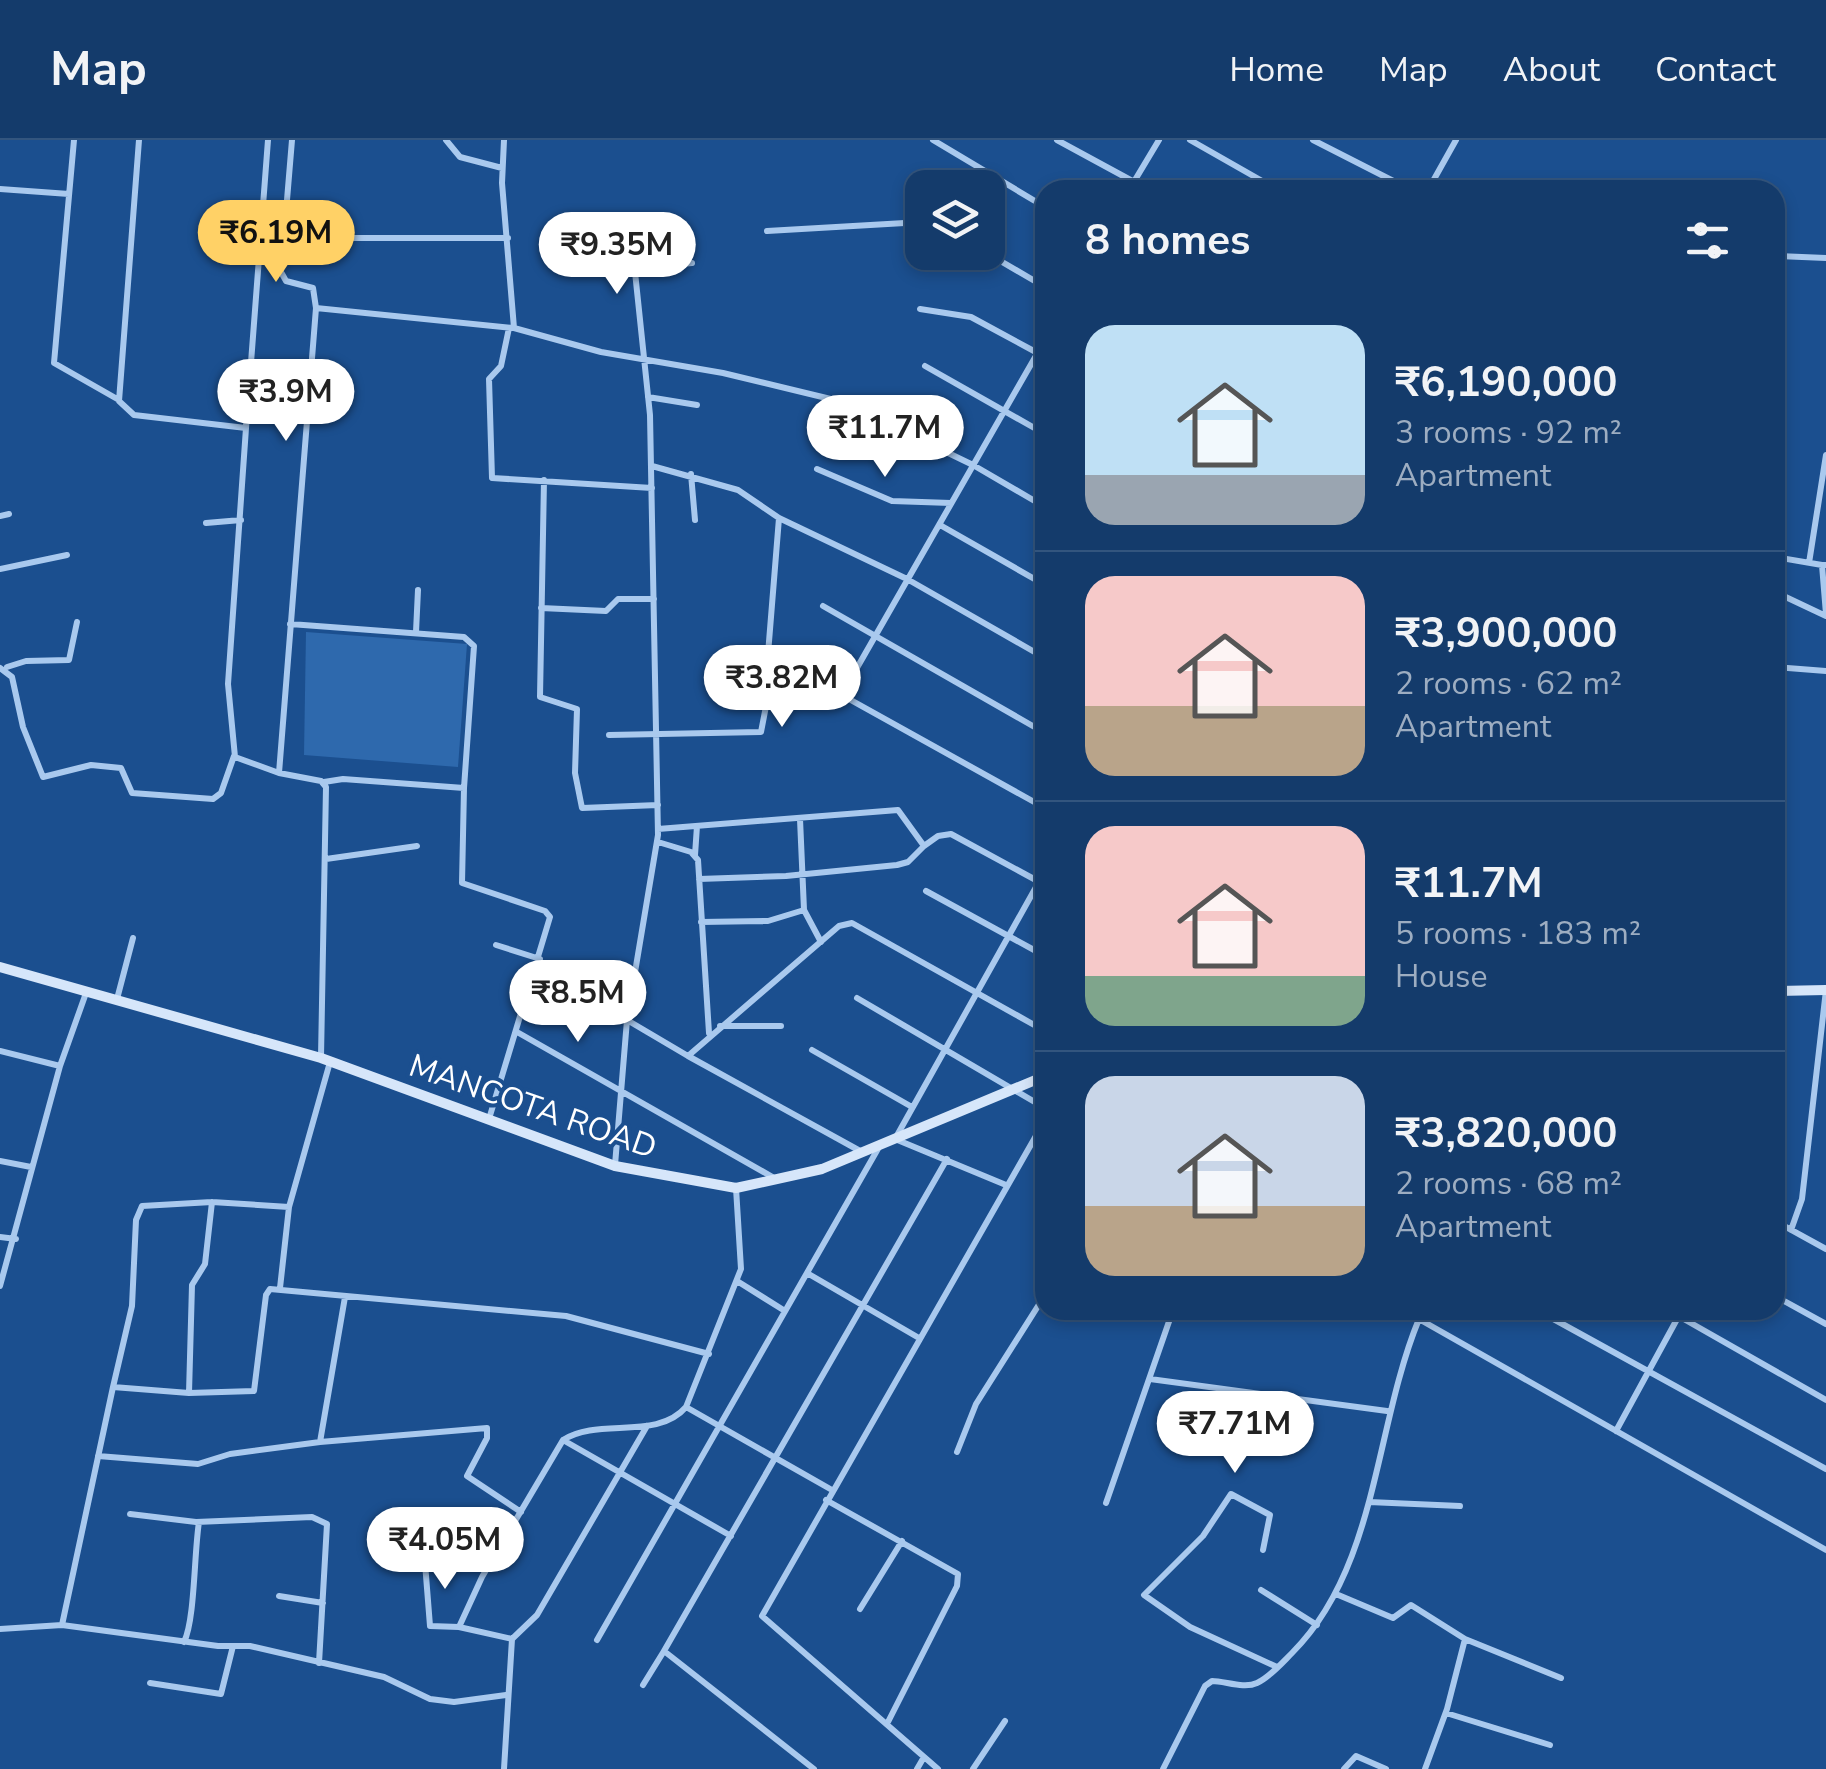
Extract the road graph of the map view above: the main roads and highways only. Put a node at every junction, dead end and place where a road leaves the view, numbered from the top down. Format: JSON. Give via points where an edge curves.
{"nodes":[{"id":1,"x":0,"y":968,"type":"edge"},
{"id":2,"x":1826,"y":990,"type":"edge"},
{"id":3,"x":1785,"y":991,"type":"edge"},
{"id":4,"x":1035,"y":1079,"type":"edge"}],
"edges":[{"from":1,"to":4,"type":"main road","name":"MANCOTA ROAD","via":[[326,1060],[615,1166],[736,1188],[822,1170]]},
{"from":2,"to":3,"type":"main road"}]}
